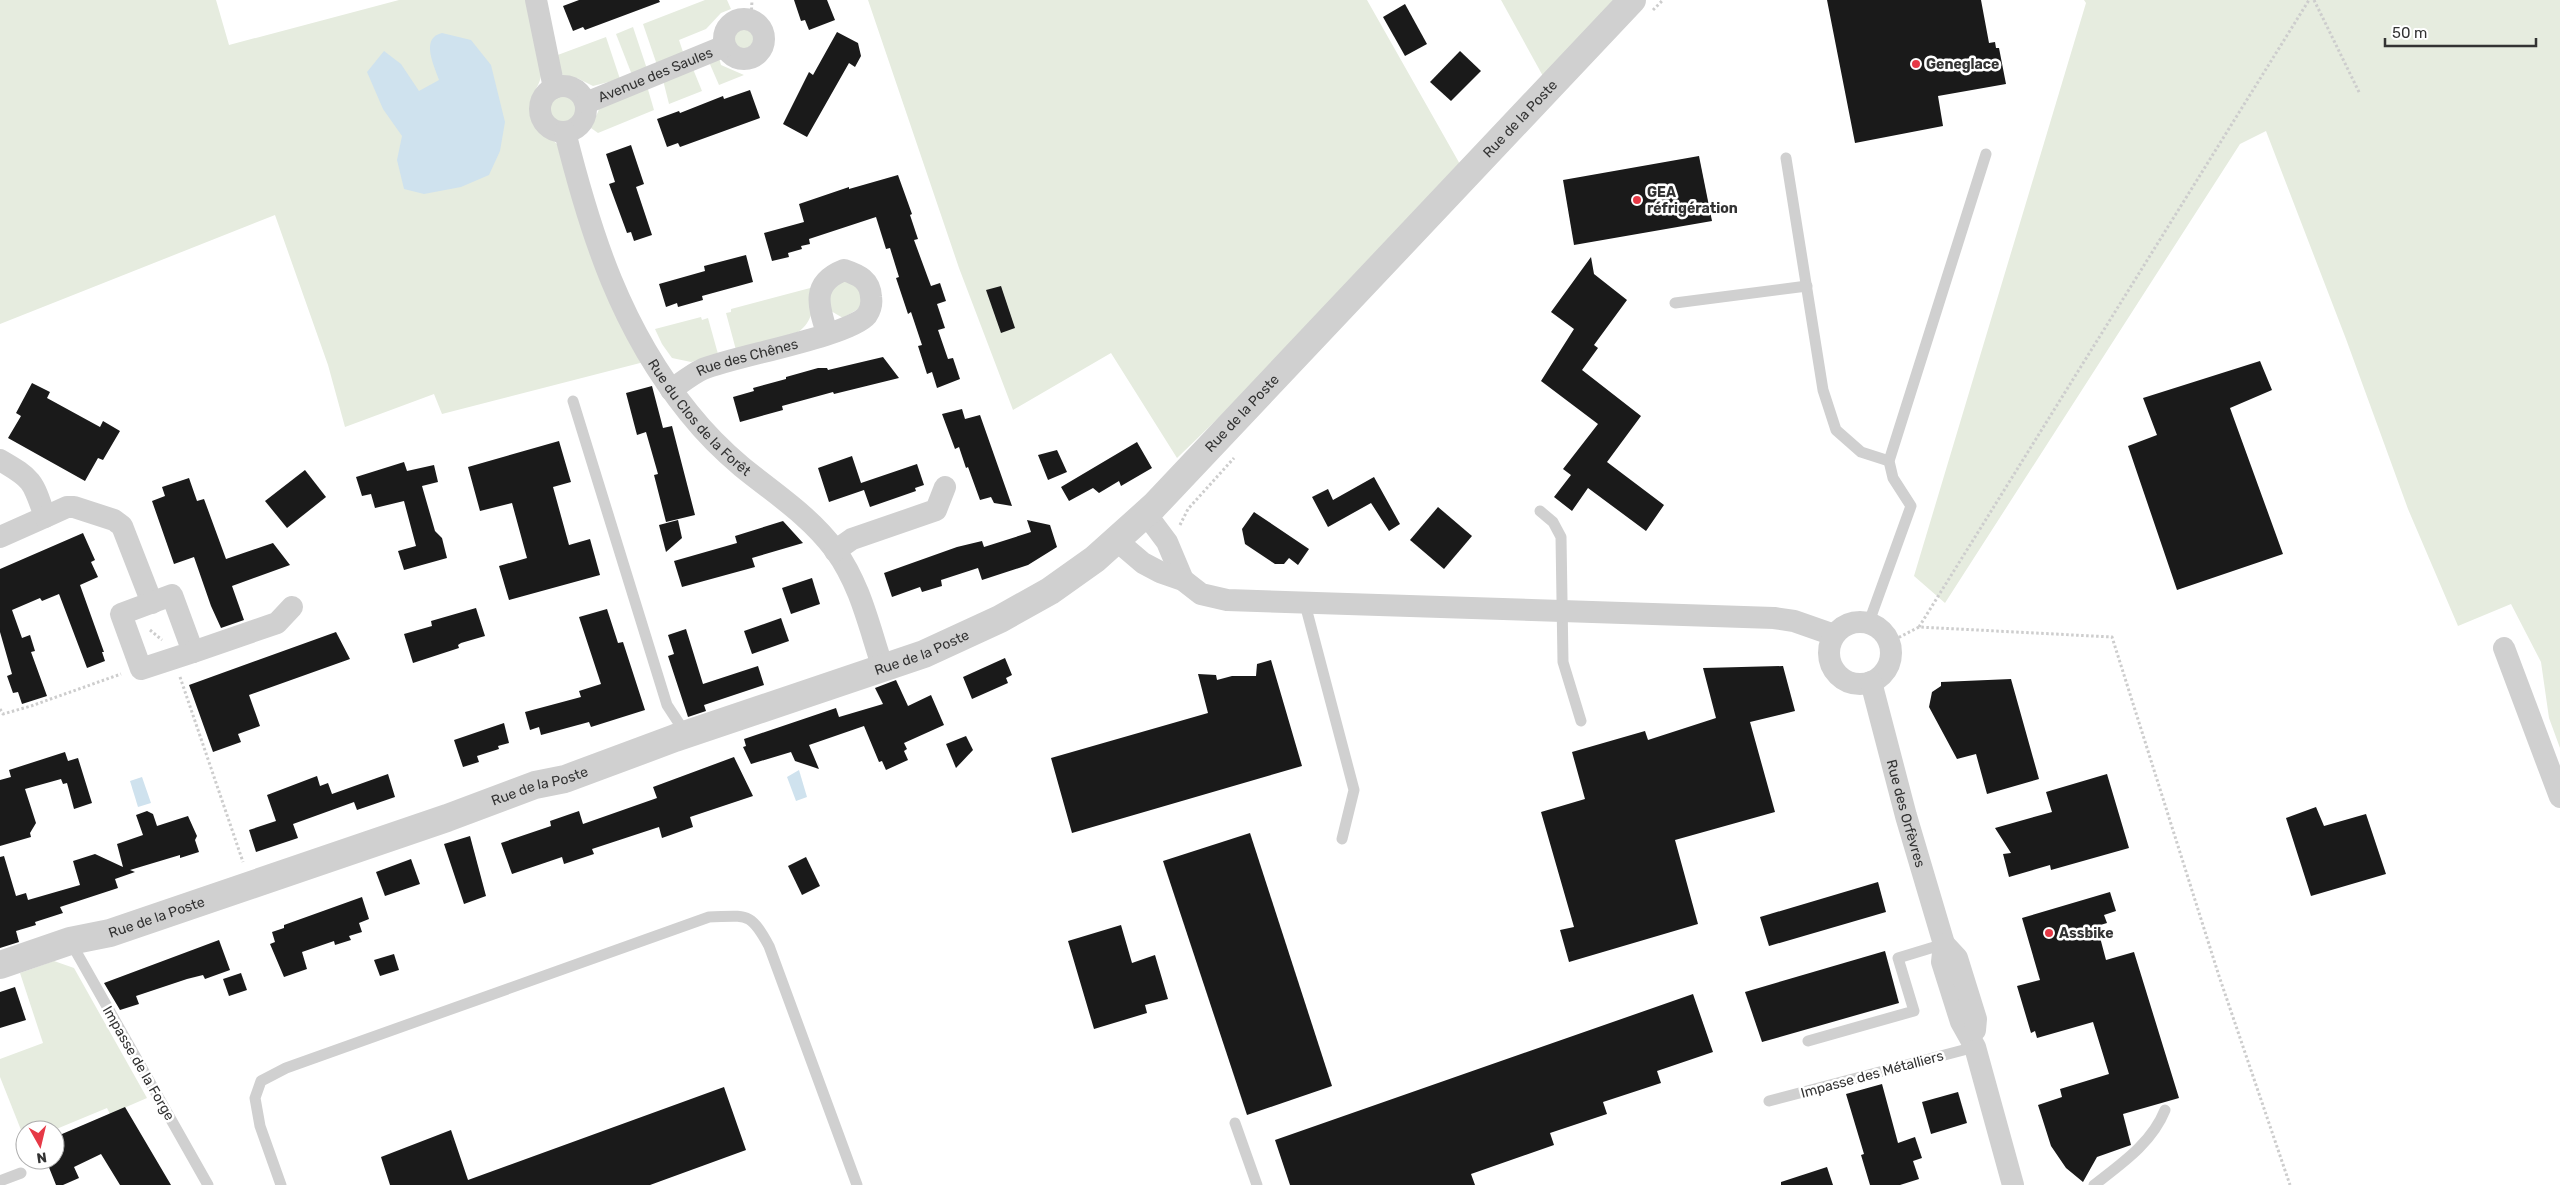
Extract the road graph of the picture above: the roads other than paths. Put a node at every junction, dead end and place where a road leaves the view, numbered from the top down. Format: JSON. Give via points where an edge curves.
{"nodes":[{"id":1,"x":536,"y":0,"type":"edge"},
{"id":2,"x":1632,"y":0,"type":"edge"},
{"id":3,"x":751,"y":10,"type":"edge"},
{"id":4,"x":725,"y":46,"type":"junction"},
{"id":5,"x":554,"y":88,"type":"junction"},
{"id":6,"x":586,"y":103,"type":"junction"},
{"id":7,"x":566,"y":132,"type":"junction"},
{"id":8,"x":1986,"y":154,"type":"dead end"},
{"id":9,"x":1786,"y":158,"type":"dead end"},
{"id":10,"x":1807,"y":286,"type":"junction"},
{"id":11,"x":1675,"y":303,"type":"dead end"},
{"id":12,"x":827,"y":333,"type":"dead end"},
{"id":13,"x":671,"y":390,"type":"junction"},
{"id":14,"x":573,"y":401,"type":"dead end"},
{"id":15,"x":0,"y":460,"type":"edge"},
{"id":16,"x":1889,"y":461,"type":"junction"},
{"id":17,"x":945,"y":487,"type":"dead end"},
{"id":18,"x":1540,"y":511,"type":"dead end"},
{"id":19,"x":1146,"y":514,"type":"junction"},
{"id":20,"x":46,"y":517,"type":"junction"},
{"id":21,"x":0,"y":537,"type":"edge"},
{"id":22,"x":1116,"y":540,"type":"junction"},
{"id":23,"x":835,"y":551,"type":"junction"},
{"id":24,"x":1183,"y":580,"type":"junction"},
{"id":25,"x":1306,"y":604,"type":"junction"},
{"id":26,"x":143,"y":606,"type":"junction"},
{"id":27,"x":292,"y":607,"type":"dead end"},
{"id":28,"x":1562,"y":612,"type":"junction"},
{"id":29,"x":1869,"y":622,"type":"junction"},
{"id":30,"x":1834,"y":635,"type":"junction"},
{"id":31,"x":2504,"y":648,"type":"dead end"},
{"id":32,"x":183,"y":655,"type":"junction"},
{"id":33,"x":883,"y":668,"type":"junction"},
{"id":34,"x":1871,"y":682,"type":"junction"},
{"id":35,"x":1581,"y":721,"type":"dead end"},
{"id":36,"x":686,"y":734,"type":"junction"},
{"id":37,"x":2560,"y":797,"type":"edge"},
{"id":38,"x":1342,"y":840,"type":"dead end"},
{"id":39,"x":70,"y":942,"type":"junction"},
{"id":40,"x":1944,"y":944,"type":"junction"},
{"id":41,"x":0,"y":966,"type":"edge"},
{"id":42,"x":1808,"y":1041,"type":"dead end"},
{"id":43,"x":1975,"y":1047,"type":"junction"},
{"id":44,"x":1769,"y":1101,"type":"dead end"},
{"id":45,"x":2165,"y":1110,"type":"dead end"},
{"id":46,"x":1235,"y":1123,"type":"dead end"},
{"id":47,"x":21,"y":1173,"type":"dead end"},
{"id":48,"x":0,"y":1181,"type":"edge"},
{"id":49,"x":208,"y":1185,"type":"edge"},
{"id":50,"x":281,"y":1185,"type":"edge"},
{"id":51,"x":857,"y":1185,"type":"edge"},
{"id":52,"x":1257,"y":1185,"type":"edge"},
{"id":53,"x":2013,"y":1185,"type":"edge"},
{"id":54,"x":2094,"y":1185,"type":"edge"}],
"edges":[{"from":1,"to":5,"type":"street"},
{"from":2,"to":19,"type":"street","name":"Rue de la Poste"},
{"from":3,"to":4,"type":"street","name":"Avenue des Saules","via":[[727,27]]},
{"from":3,"to":4,"type":"street","name":"Avenue des Saules","via":[[764,34],[758,53],[740,59]]},
{"from":4,"to":6,"type":"street","name":"Avenue des Saules"},
{"from":5,"to":6,"type":"street","via":[[562,86],[577,90]]},
{"from":5,"to":7,"type":"street","via":[[544,97],[540,111],[551,129]]},
{"from":6,"to":7,"type":"street","via":[[580,126]]},
{"from":7,"to":13,"type":"street","name":"Rue du Clos de la Forêt","via":[[592,233],[652,364]]},
{"from":8,"to":16,"type":"lane"},
{"from":9,"to":10,"type":"lane"},
{"from":10,"to":11,"type":"lane"},
{"from":10,"to":16,"type":"lane","via":[[1823,390],[1836,430],[1861,452]]},
{"from":12,"to":13,"type":"street","name":"Rue des Chênes","via":[[702,369]]},
{"from":13,"to":23,"type":"street","name":"Rue du Clos de la Forêt","via":[[714,441],[810,522]]},
{"from":14,"to":36,"type":"lane","via":[[666,705]]},
{"from":15,"to":20,"type":"street","via":[[29,478]]},
{"from":16,"to":29,"type":"lane","via":[[1893,478],[1911,506]]},
{"from":17,"to":23,"type":"street","via":[[936,510],[852,539]]},
{"from":18,"to":28,"type":"lane","via":[[1553,522],[1561,537]]},
{"from":19,"to":22,"type":"street","name":"Rue de la Poste"},
{"from":19,"to":24,"type":"street","via":[[1167,542]]},
{"from":20,"to":21,"type":"street"},
{"from":20,"to":26,"type":"street","via":[[74,507],[114,520],[122,526]]},
{"from":22,"to":24,"type":"street","via":[[1143,563]]},
{"from":22,"to":33,"type":"street","name":"Rue de la Poste","via":[[1070,578],[1025,606],[924,654]]},
{"from":23,"to":33,"type":"street","name":"Rue du Clos de la Forêt","via":[[861,598]]},
{"from":24,"to":25,"type":"street","via":[[1201,594],[1214,598]]},
{"from":25,"to":28,"type":"street"},
{"from":25,"to":38,"type":"lane","via":[[1354,790]]},
{"from":26,"to":32,"type":"street","via":[[172,595]]},
{"from":26,"to":32,"type":"street","via":[[122,614],[141,669]]},
{"from":27,"to":32,"type":"street","via":[[277,623]]},
{"from":28,"to":30,"type":"street","via":[[1774,618]]},
{"from":28,"to":35,"type":"lane","via":[[1563,662]]},
{"from":29,"to":30,"type":"street","via":[[1849,623]]},
{"from":29,"to":34,"type":"street","via":[[1885,633],[1890,642],[1891,661],[1883,674]]},
{"from":30,"to":34,"type":"street","via":[[1828,654],[1836,672],[1852,683]]},
{"from":31,"to":37,"type":"street"},
{"from":33,"to":36,"type":"street","name":"Rue de la Poste"},
{"from":34,"to":40,"type":"street","name":"Rue des Orfèvres"},
{"from":36,"to":39,"type":"street","name":"Rue de la Poste","via":[[565,779],[535,785],[110,933]]},
{"from":39,"to":41,"type":"street","name":"Rue de la Poste"},
{"from":39,"to":49,"type":"lane","name":"Impasse de la Forge"},
{"from":40,"to":42,"type":"lane","via":[[1898,958],[1914,1011]]},
{"from":40,"to":43,"type":"street","name":"Rue des Orfèvres","via":[[1957,958],[1963,975],[1976,1019]]},
{"from":43,"to":44,"type":"lane","name":"Impasse des Métalliers"},
{"from":43,"to":53,"type":"street","name":"Rue des Orfèvres"},
{"from":45,"to":54,"type":"lane","via":[[2160,1123],[2135,1152]]},
{"from":46,"to":52,"type":"lane"},
{"from":47,"to":48,"type":"lane"},
{"from":50,"to":51,"type":"lane","via":[[260,1126],[255,1098],[261,1081],[286,1068],[709,918],[742,917],[757,924],[769,946]]}]}
